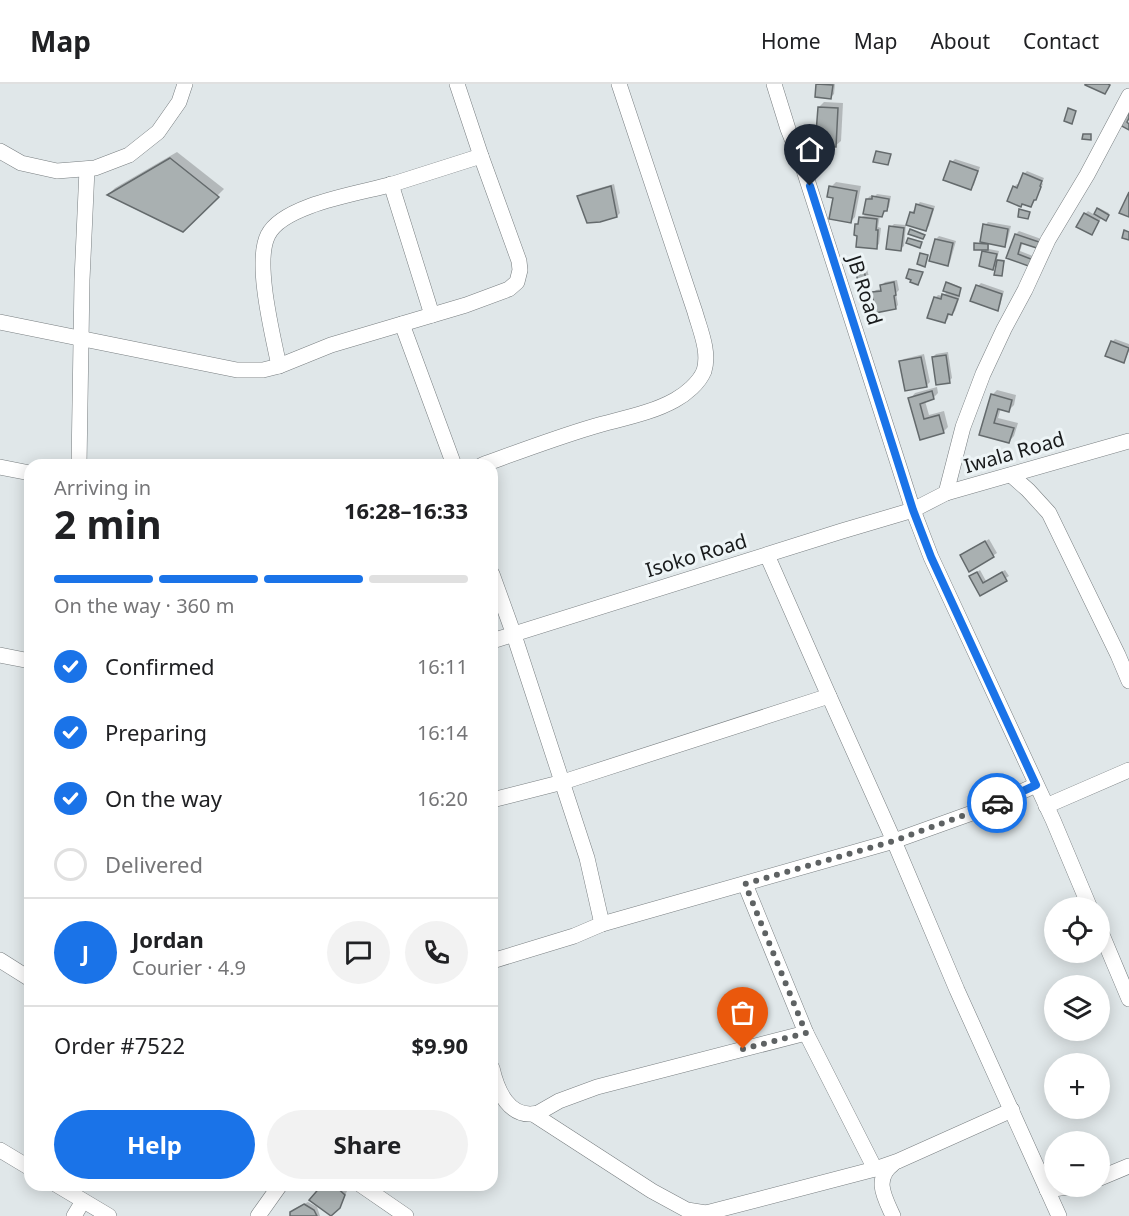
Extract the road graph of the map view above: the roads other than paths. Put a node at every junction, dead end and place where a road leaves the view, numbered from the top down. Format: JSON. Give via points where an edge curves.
{"nodes":[{"id":1,"x":185,"y":84,"type":"edge"},
{"id":2,"x":458,"y":84,"type":"edge"},
{"id":3,"x":619,"y":84,"type":"edge"},
{"id":4,"x":774,"y":84,"type":"edge"},
{"id":5,"x":1129,"y":96,"type":"edge"},
{"id":6,"x":0,"y":151,"type":"edge"},
{"id":7,"x":481,"y":156,"type":"junction"},
{"id":8,"x":87,"y":169,"type":"junction"},
{"id":9,"x":392,"y":184,"type":"junction"},
{"id":10,"x":432,"y":315,"type":"junction"},
{"id":11,"x":0,"y":322,"type":"edge"},
{"id":12,"x":402,"y":324,"type":"junction"},
{"id":13,"x":82,"y":339,"type":"junction"},
{"id":14,"x":279,"y":366,"type":"junction"},
{"id":15,"x":1129,"y":441,"type":"edge"},
{"id":16,"x":79,"y":459,"type":"edge"},
{"id":17,"x":452,"y":459,"type":"edge"},
{"id":18,"x":498,"y":459,"type":"edge"},
{"id":19,"x":0,"y":467,"type":"edge"},
{"id":20,"x":24,"y":472,"type":"edge"},
{"id":21,"x":1011,"y":475,"type":"junction"},
{"id":22,"x":946,"y":493,"type":"junction"},
{"id":23,"x":913,"y":510,"type":"junction"},
{"id":24,"x":768,"y":555,"type":"junction"},
{"id":25,"x":498,"y":591,"type":"edge"},
{"id":26,"x":514,"y":635,"type":"junction"},
{"id":27,"x":498,"y":639,"type":"edge"},
{"id":28,"x":0,"y":655,"type":"edge"},
{"id":29,"x":24,"y":660,"type":"edge"},
{"id":30,"x":1129,"y":681,"type":"edge"},
{"id":31,"x":829,"y":696,"type":"junction"},
{"id":32,"x":1129,"y":770,"type":"edge"},
{"id":33,"x":563,"y":782,"type":"junction"},
{"id":34,"x":1036,"y":785,"type":"junction"},
{"id":35,"x":498,"y":798,"type":"edge"},
{"id":36,"x":1046,"y":806,"type":"junction"},
{"id":37,"x":894,"y":841,"type":"junction"},
{"id":38,"x":745,"y":884,"type":"junction"},
{"id":39,"x":1085,"y":897,"type":"edge"},
{"id":40,"x":602,"y":924,"type":"junction"},
{"id":41,"x":1110,"y":954,"type":"edge"},
{"id":42,"x":498,"y":959,"type":"edge"},
{"id":43,"x":1,"y":964,"type":"edge"},
{"id":44,"x":24,"y":976,"type":"edge"},
{"id":45,"x":1128,"y":996,"type":"edge"},
{"id":46,"x":806,"y":1033,"type":"junction"},
{"id":47,"x":498,"y":1087,"type":"edge"},
{"id":48,"x":1012,"y":1110,"type":"junction"},
{"id":49,"x":533,"y":1114,"type":"junction"},
{"id":50,"x":0,"y":1149,"type":"edge"},
{"id":51,"x":898,"y":1161,"type":"junction"},
{"id":52,"x":24,"y":1164,"type":"edge"},
{"id":53,"x":1129,"y":1166,"type":"edge"},
{"id":54,"x":874,"y":1169,"type":"junction"},
{"id":55,"x":1110,"y":1174,"type":"edge"},
{"id":56,"x":1044,"y":1183,"type":"edge"},
{"id":57,"x":67,"y":1191,"type":"edge"},
{"id":58,"x":276,"y":1191,"type":"edge"},
{"id":59,"x":370,"y":1191,"type":"edge"},
{"id":60,"x":1050,"y":1197,"type":"edge"},
{"id":61,"x":83,"y":1201,"type":"junction"},
{"id":62,"x":716,"y":1213,"type":"edge"},
{"id":63,"x":74,"y":1216,"type":"edge"},
{"id":64,"x":109,"y":1216,"type":"edge"},
{"id":65,"x":258,"y":1216,"type":"edge"},
{"id":66,"x":406,"y":1216,"type":"edge"},
{"id":67,"x":893,"y":1216,"type":"edge"},
{"id":68,"x":1059,"y":1216,"type":"edge"}],
"edges":[{"from":1,"to":8,"type":"street","via":[[179,102],[158,132],[129,155]]},
{"from":2,"to":7,"type":"street"},
{"from":3,"to":18,"type":"street","via":[[695,312],[706,357],[703,372],[691,389],[675,400]]},
{"from":4,"to":23,"type":"street","name":"JB Road"},
{"from":5,"to":22,"type":"street","via":[[1048,240],[983,374],[963,427]]},
{"from":6,"to":8,"type":"street","via":[[21,163],[57,171]]},
{"from":7,"to":9,"type":"street"},
{"from":7,"to":10,"type":"street","via":[[516,252],[519,276],[509,289]]},
{"from":8,"to":13,"type":"street"},
{"from":9,"to":10,"type":"street"},
{"from":9,"to":14,"type":"street","via":[[301,209],[284,218],[268,234],[264,246],[264,285]]},
{"from":10,"to":12,"type":"street"},
{"from":11,"to":13,"type":"street"},
{"from":12,"to":14,"type":"street","via":[[331,345]]},
{"from":12,"to":17,"type":"street"},
{"from":13,"to":14,"type":"street","via":[[237,370]]},
{"from":13,"to":16,"type":"street"},
{"from":15,"to":21,"type":"street","name":"Iwala Road"},
{"from":19,"to":20,"type":"street"},
{"from":21,"to":22,"type":"street","name":"Iwala Road"},
{"from":21,"to":30,"type":"street","via":[[1049,513]]},
{"from":22,"to":23,"type":"street","name":"Iwala Road"},
{"from":23,"to":24,"type":"street","name":"Isoko Road"},
{"from":23,"to":34,"type":"street","name":"JB Road"},
{"from":24,"to":26,"type":"street","name":"Isoko Road"},
{"from":24,"to":31,"type":"street"},
{"from":25,"to":26,"type":"street"},
{"from":26,"to":27,"type":"street","name":"Isoko Road"},
{"from":26,"to":33,"type":"street"},
{"from":28,"to":29,"type":"street"},
{"from":31,"to":33,"type":"street"},
{"from":31,"to":37,"type":"street"},
{"from":32,"to":36,"type":"street"},
{"from":33,"to":35,"type":"street"},
{"from":33,"to":40,"type":"street","via":[[587,858]]},
{"from":34,"to":36,"type":"street","name":"JB Road"},
{"from":34,"to":37,"type":"street","via":[[986,808]]},
{"from":36,"to":39,"type":"street","name":"JB Road"},
{"from":37,"to":38,"type":"street"},
{"from":37,"to":48,"type":"street"},
{"from":38,"to":40,"type":"street"},
{"from":38,"to":46,"type":"street"},
{"from":40,"to":42,"type":"street"},
{"from":41,"to":45,"type":"street"},
{"from":43,"to":44,"type":"street"},
{"from":46,"to":49,"type":"street","via":[[597,1087]]},
{"from":46,"to":54,"type":"street"},
{"from":47,"to":49,"type":"street","via":[[519,1112]]},
{"from":48,"to":51,"type":"street"},
{"from":48,"to":56,"type":"street"},
{"from":49,"to":62,"type":"street","via":[[687,1210]]},
{"from":50,"to":52,"type":"street"},
{"from":51,"to":54,"type":"street"},
{"from":51,"to":67,"type":"street","via":[[885,1171],[882,1179]]},
{"from":53,"to":55,"type":"street"},
{"from":54,"to":62,"type":"street"},
{"from":57,"to":61,"type":"street"},
{"from":58,"to":65,"type":"street"},
{"from":59,"to":66,"type":"street"},
{"from":60,"to":68,"type":"street"},
{"from":61,"to":63,"type":"street"},
{"from":61,"to":64,"type":"street"}]}
